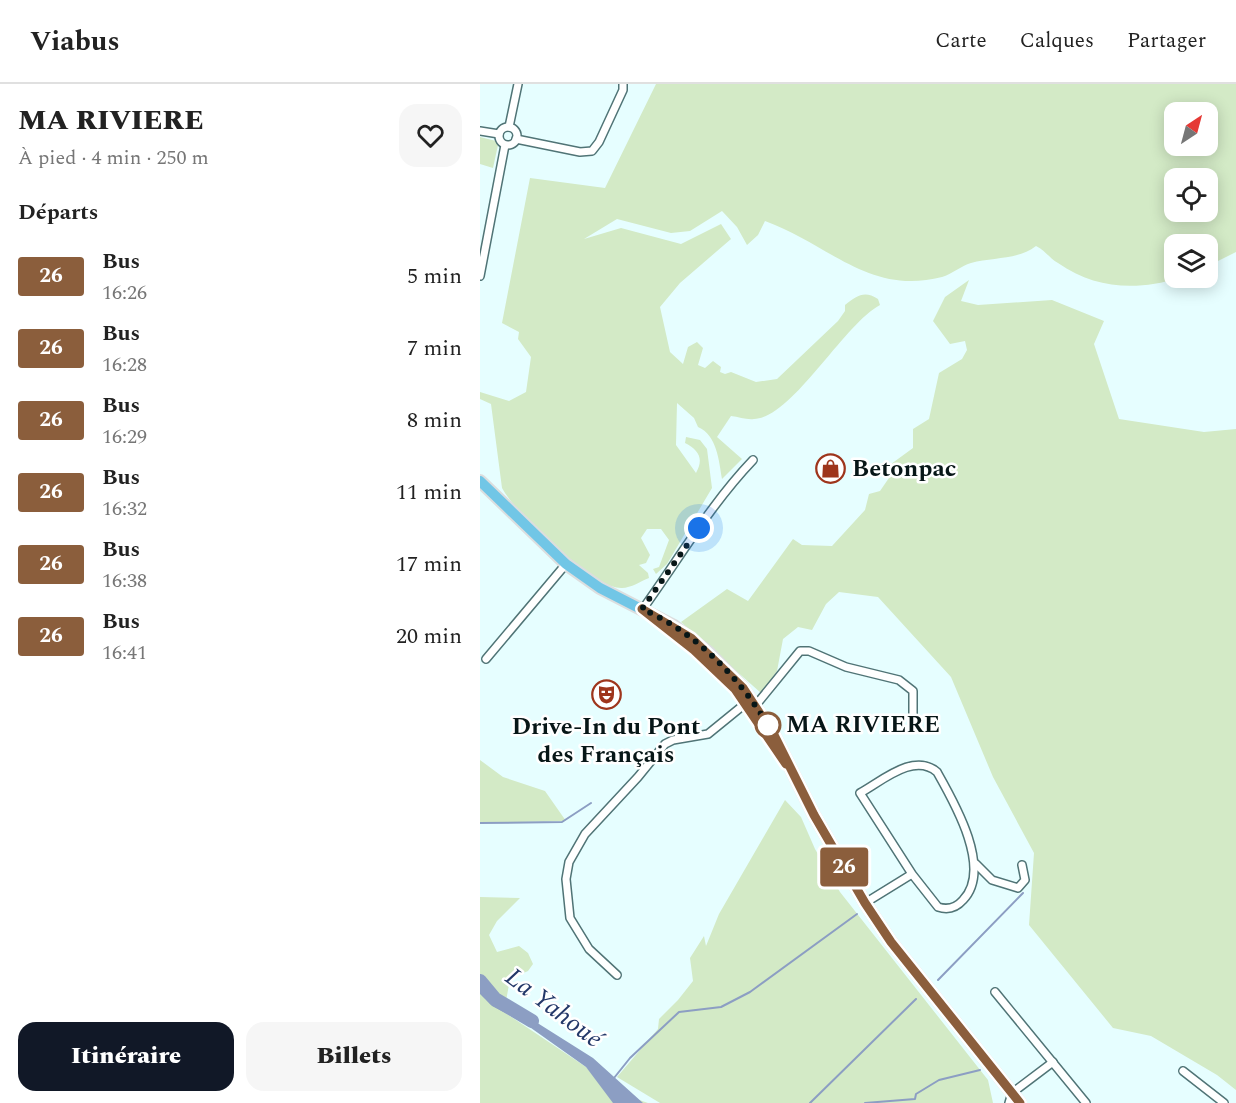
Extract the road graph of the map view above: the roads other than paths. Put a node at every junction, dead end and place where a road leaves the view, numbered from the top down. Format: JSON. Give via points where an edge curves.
{"nodes":[{"id":1,"x":518,"y":84,"type":"edge"},
{"id":2,"x":623,"y":84,"type":"edge"},
{"id":3,"x":509,"y":127,"type":"junction"},
{"id":4,"x":480,"y":131,"type":"edge"},
{"id":5,"x":499,"y":134,"type":"junction"},
{"id":6,"x":516,"y":139,"type":"junction"},
{"id":7,"x":505,"y":145,"type":"junction"},
{"id":8,"x":480,"y":227,"type":"edge"},
{"id":9,"x":489,"y":228,"type":"junction"},
{"id":10,"x":480,"y":276,"type":"edge"},
{"id":11,"x":753,"y":460,"type":"dead end"},
{"id":12,"x":480,"y":482,"type":"edge"},
{"id":13,"x":480,"y":490,"type":"edge"},
{"id":14,"x":510,"y":509,"type":"junction"},
{"id":15,"x":566,"y":564,"type":"junction"},
{"id":16,"x":642,"y":609,"type":"junction"},
{"id":17,"x":486,"y":659,"type":"dead end"},
{"id":18,"x":752,"y":702,"type":"junction"},
{"id":19,"x":913,"y":723,"type":"dead end"},
{"id":20,"x":976,"y":864,"type":"junction"},
{"id":21,"x":1022,"y":865,"type":"dead end"},
{"id":22,"x":912,"y":874,"type":"junction"},
{"id":23,"x":865,"y":903,"type":"junction"},
{"id":24,"x":617,"y":975,"type":"dead end"},
{"id":25,"x":995,"y":992,"type":"dead end"},
{"id":26,"x":1053,"y":1062,"type":"junction"},
{"id":27,"x":1183,"y":1071,"type":"dead end"},
{"id":28,"x":1011,"y":1098,"type":"edge"},
{"id":29,"x":1020,"y":1103,"type":"edge"},
{"id":30,"x":1086,"y":1103,"type":"edge"},
{"id":31,"x":1224,"y":1103,"type":"edge"}],
"edges":[{"from":1,"to":3,"type":"street"},
{"from":2,"to":6,"type":"street","via":[[592,151]]},
{"from":3,"to":5,"type":"street"},
{"from":3,"to":6,"type":"street","via":[[516,131]]},
{"from":4,"to":5,"type":"street"},
{"from":5,"to":7,"type":"street"},
{"from":6,"to":7,"type":"street"},
{"from":7,"to":9,"type":"street"},
{"from":8,"to":9,"type":"street"},
{"from":9,"to":10,"type":"street"},
{"from":11,"to":16,"type":"street","via":[[722,492]]},
{"from":12,"to":14,"type":"main road"},
{"from":13,"to":14,"type":"main road"},
{"from":14,"to":15,"type":"main road"},
{"from":15,"to":16,"type":"main road","via":[[600,588]]},
{"from":15,"to":17,"type":"street"},
{"from":16,"to":18,"type":"main road","via":[[691,638],[724,668]]},
{"from":18,"to":19,"type":"street","via":[[800,651],[809,651],[846,667],[899,680],[913,691]]},
{"from":18,"to":23,"type":"main road"},
{"from":18,"to":24,"type":"street","via":[[708,734],[665,744],[585,834],[569,862],[566,892],[575,930]]},
{"from":20,"to":21,"type":"street","via":[[992,880],[1018,888],[1025,880]]},
{"from":20,"to":22,"type":"street","via":[[966,898],[951,908],[938,907]]},
{"from":20,"to":22,"type":"street","via":[[967,835],[937,772],[928,764],[916,763],[860,793]]},
{"from":22,"to":23,"type":"street"},
{"from":23,"to":28,"type":"main road"},
{"from":25,"to":26,"type":"street"},
{"from":26,"to":28,"type":"street"},
{"from":26,"to":30,"type":"street"},
{"from":27,"to":31,"type":"street"},
{"from":28,"to":29,"type":"main road"}]}
